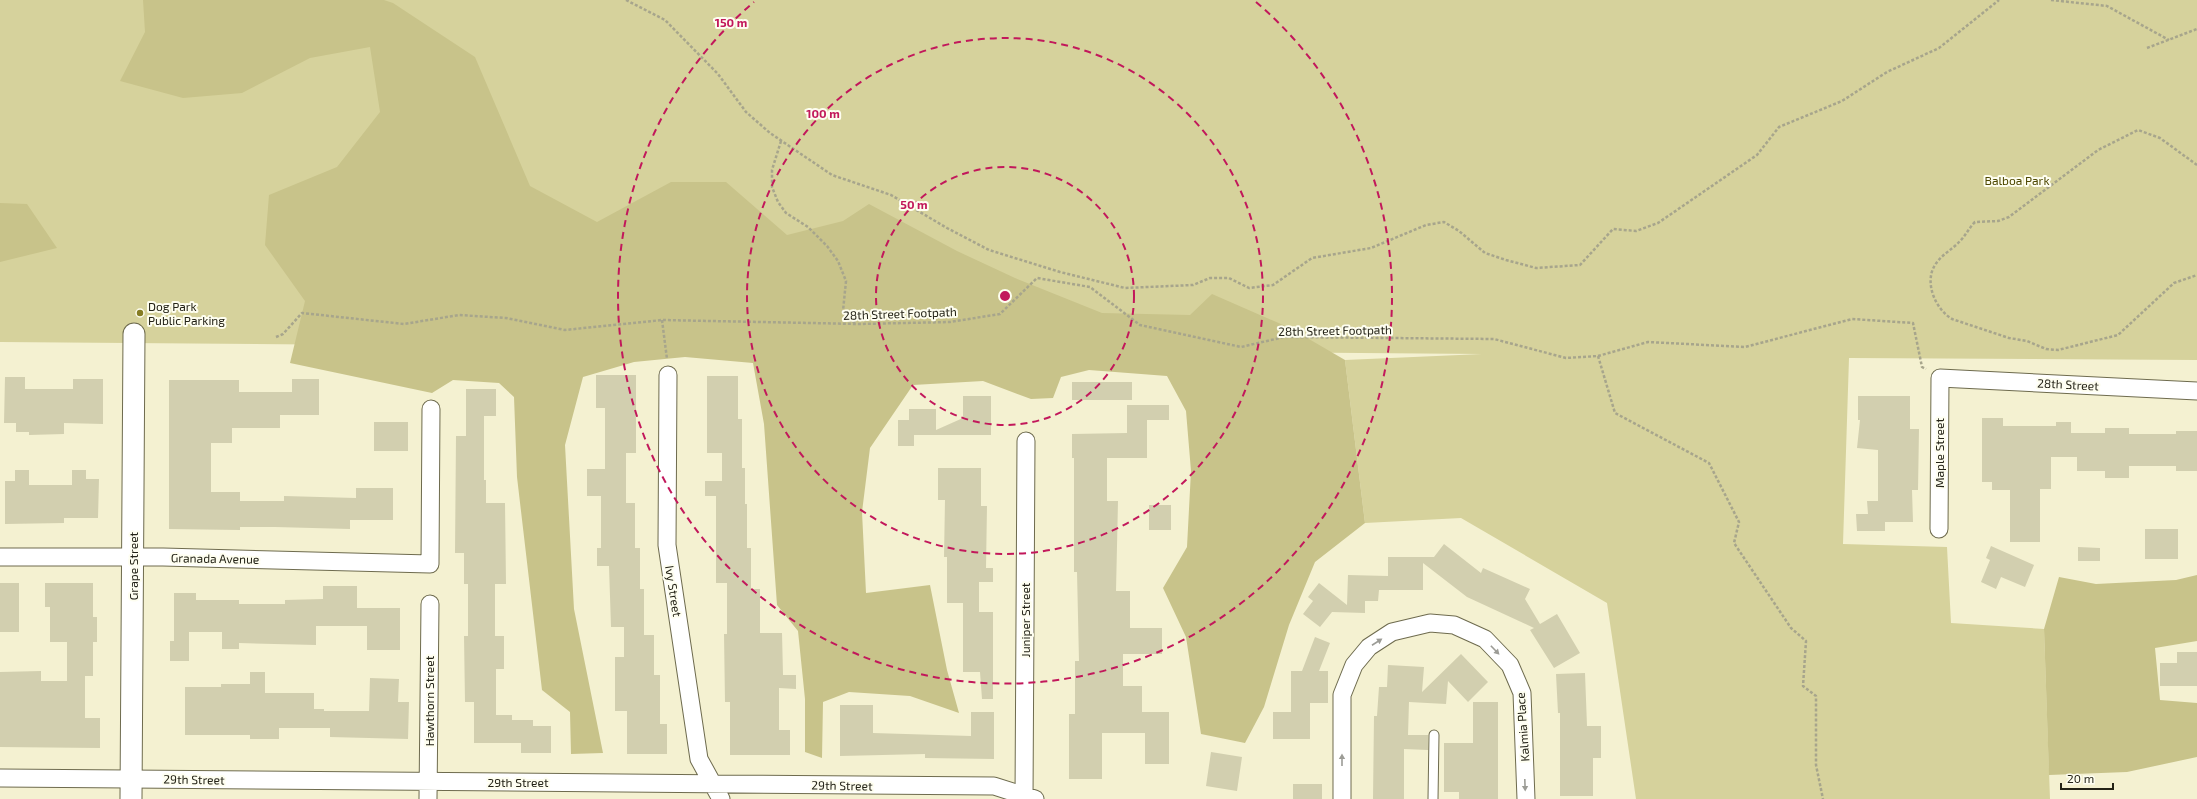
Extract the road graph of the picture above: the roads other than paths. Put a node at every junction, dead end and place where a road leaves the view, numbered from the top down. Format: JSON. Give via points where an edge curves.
{"nodes":[{"id":1,"x":134,"y":334,"type":"dead end"},
{"id":2,"x":668,"y":375,"type":"road end"},
{"id":3,"x":1940,"y":378,"type":"joint"},
{"id":4,"x":2197,"y":391,"type":"edge"},
{"id":5,"x":431,"y":409,"type":"dead end"},
{"id":6,"x":1026,"y":441,"type":"dead end"},
{"id":7,"x":1938,"y":529,"type":"dead end"},
{"id":8,"x":0,"y":557,"type":"edge"},
{"id":9,"x":133,"y":558,"type":"junction"},
{"id":10,"x":430,"y":604,"type":"dead end"},
{"id":11,"x":1434,"y":735,"type":"dead end"},
{"id":12,"x":0,"y":778,"type":"edge"},
{"id":13,"x":428,"y":782,"type":"junction"},
{"id":14,"x":714,"y":784,"type":"junction"},
{"id":15,"x":131,"y":789,"type":"edge"},
{"id":16,"x":1028,"y":798,"type":"edge"},
{"id":17,"x":428,"y":799,"type":"edge"},
{"id":18,"x":721,"y":799,"type":"edge"},
{"id":19,"x":1342,"y":799,"type":"edge"},
{"id":20,"x":1433,"y":799,"type":"edge"},
{"id":21,"x":1526,"y":799,"type":"edge"}],
"edges":[{"from":1,"to":9,"type":"street","name":"Grape Street"},
{"from":2,"to":14,"type":"street","name":"Ivy Street","via":[[667,545],[699,759]]},
{"from":3,"to":4,"type":"street","name":"28th Street"},
{"from":3,"to":7,"type":"street","name":"Maple Street"},
{"from":5,"to":9,"type":"street","name":"Granada Avenue","via":[[430,564]]},
{"from":6,"to":16,"type":"street","name":"Juniper Street"},
{"from":8,"to":9,"type":"street","name":"Granada Avenue"},
{"from":9,"to":15,"type":"street","name":"Grape Street"},
{"from":10,"to":13,"type":"street","name":"Hawthorn Street"},
{"from":11,"to":20,"type":"lane"},
{"from":12,"to":15,"type":"street","name":"29th Street"},
{"from":13,"to":14,"type":"street","name":"29th Street"},
{"from":13,"to":15,"type":"street","name":"29th Street"},
{"from":13,"to":17,"type":"street","name":"Hawthorn Street"},
{"from":14,"to":16,"type":"street","name":"29th Street","via":[[994,786]]},
{"from":14,"to":18,"type":"street","name":"Ivy Street"},
{"from":19,"to":21,"type":"street","name":"Kalmia Place","one_way":true,"via":[[1342,695],[1354,665],[1370,647],[1392,632],[1430,623],[1454,625],[1485,639],[1510,665],[1522,693]]}]}
